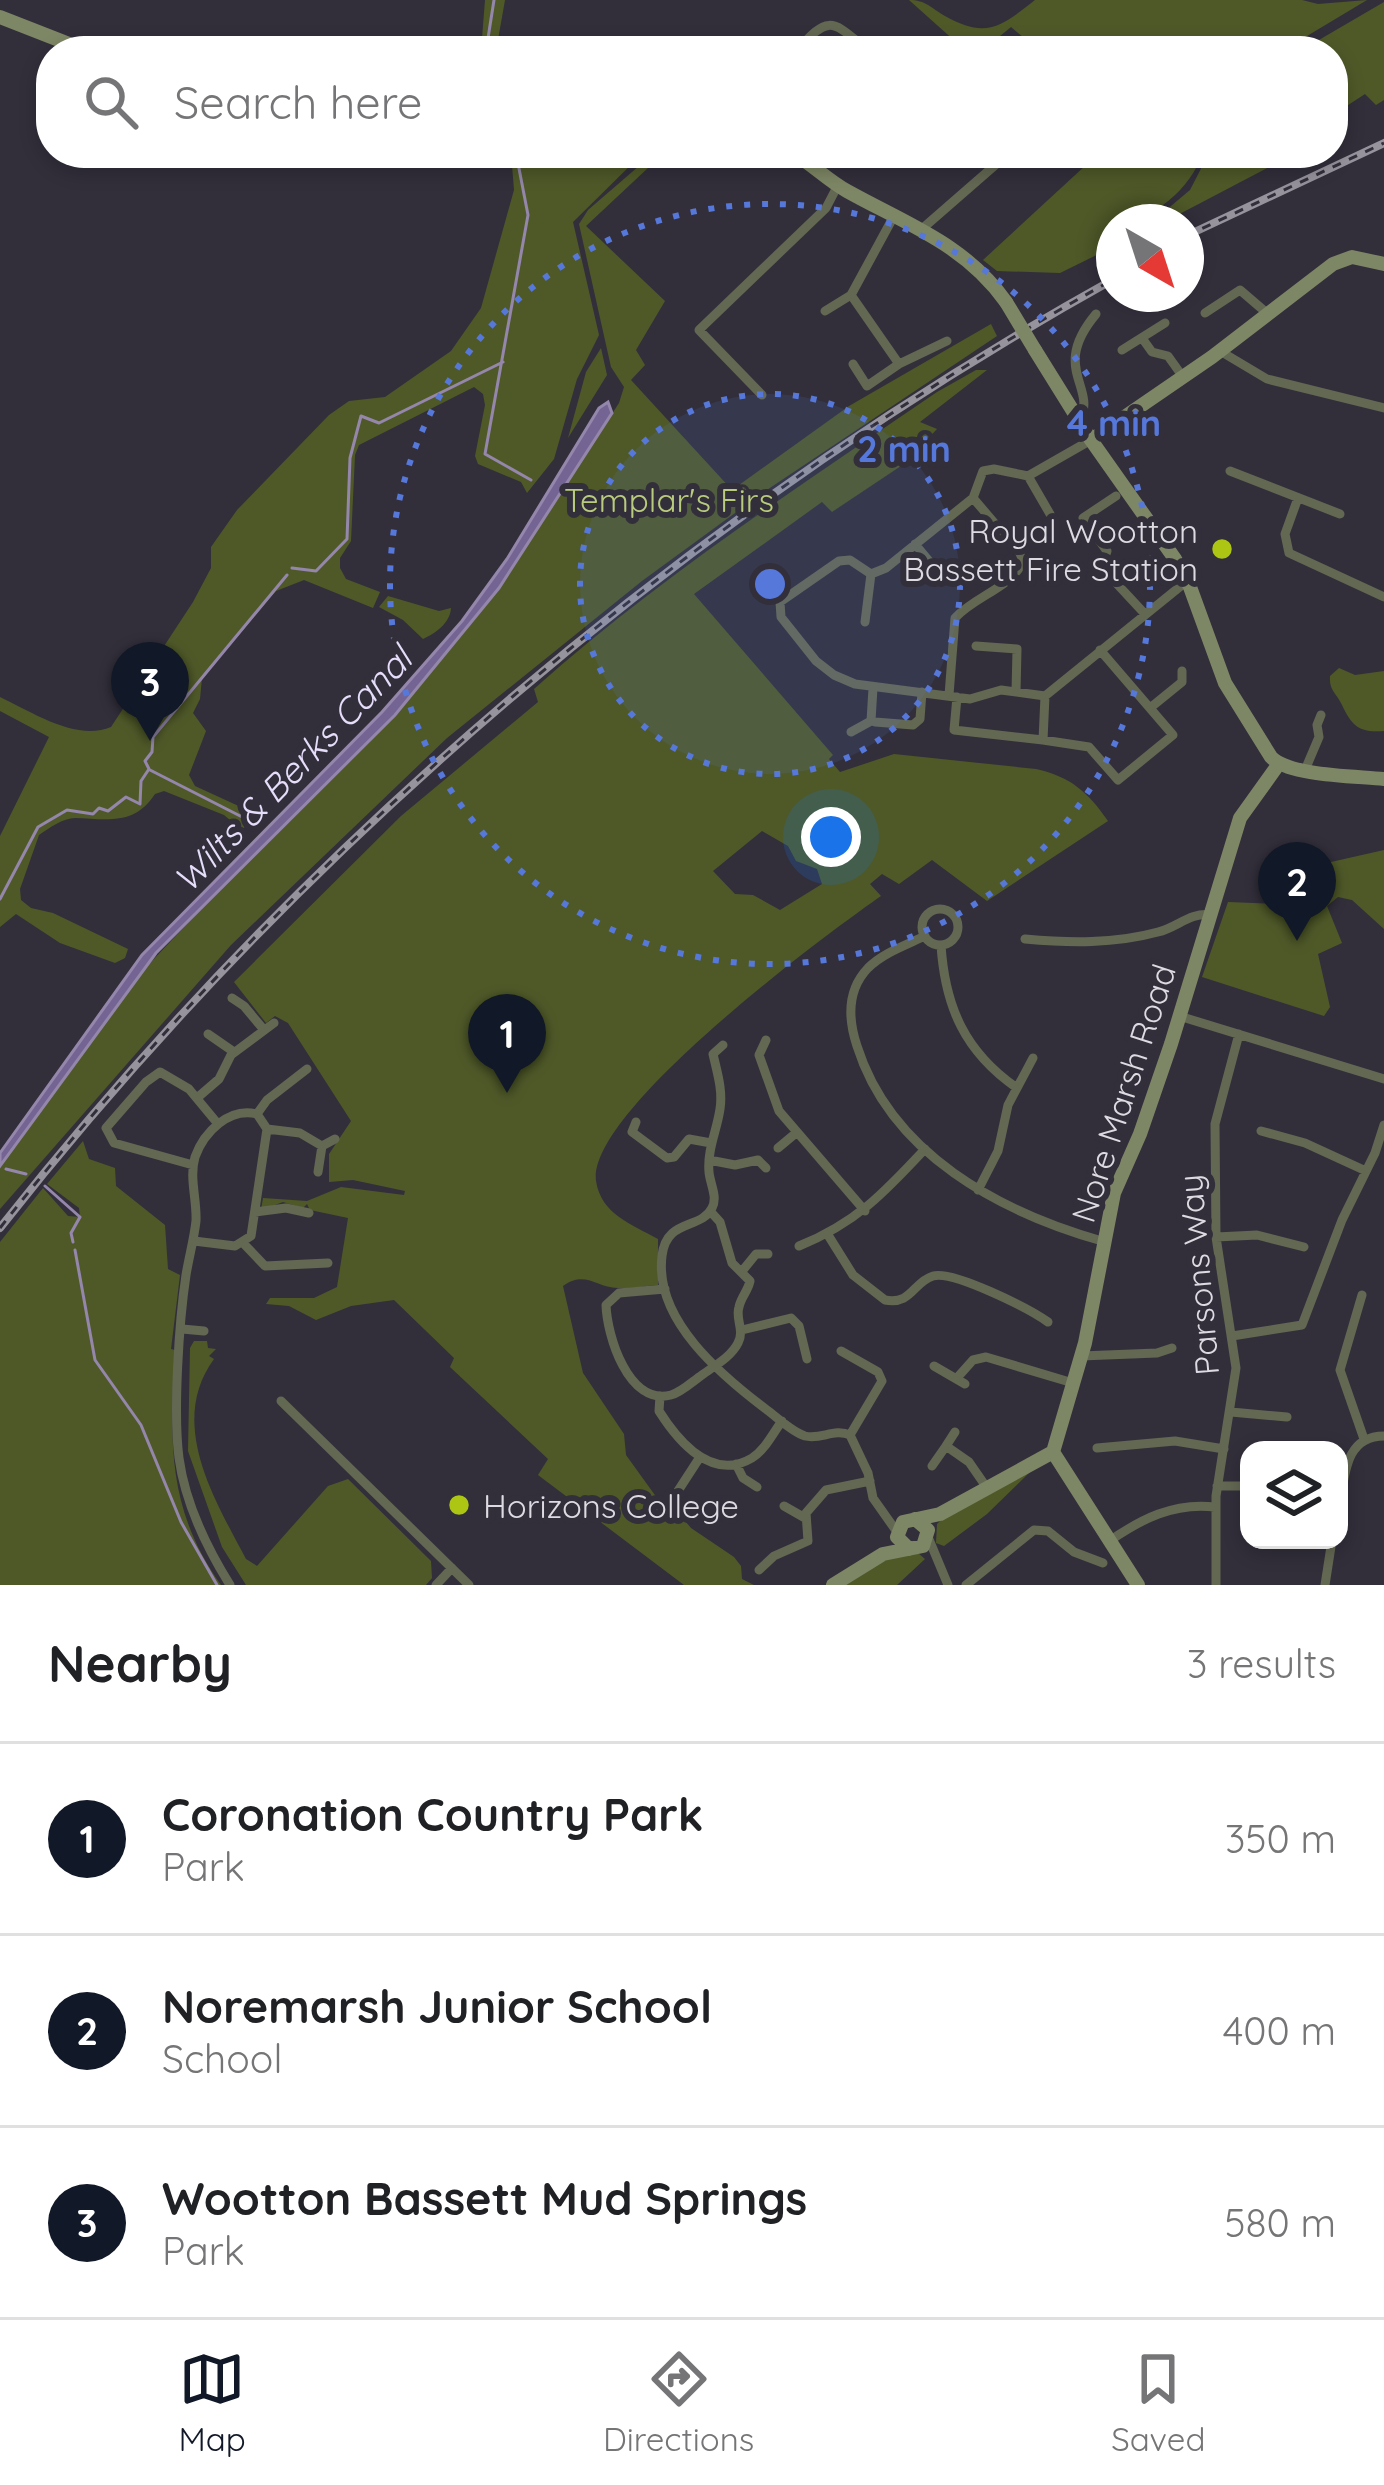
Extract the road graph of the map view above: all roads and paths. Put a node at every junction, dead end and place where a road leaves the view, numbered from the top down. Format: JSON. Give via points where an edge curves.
{"nodes":[{"id":1,"x":0,"y":17,"type":"edge"},
{"id":2,"x":49,"y":36,"type":"edge"},
{"id":3,"x":810,"y":36,"type":"edge"},
{"id":4,"x":850,"y":36,"type":"edge"},
{"id":5,"x":814,"y":168,"type":"edge"},
{"id":6,"x":992,"y":168,"type":"edge"},
{"id":7,"x":838,"y":185,"type":"junction"},
{"id":8,"x":895,"y":214,"type":"junction"},
{"id":9,"x":923,"y":228,"type":"junction"},
{"id":10,"x":1384,"y":264,"type":"edge"},
{"id":11,"x":851,"y":295,"type":"junction"},
{"id":12,"x":825,"y":311,"type":"dead end"},
{"id":13,"x":1205,"y":313,"type":"dead end"},
{"id":14,"x":1096,"y":314,"type":"dead end"},
{"id":15,"x":1268,"y":314,"type":"junction"},
{"id":16,"x":1165,"y":323,"type":"dead end"},
{"id":17,"x":1142,"y":338,"type":"junction"},
{"id":18,"x":947,"y":341,"type":"dead end"},
{"id":19,"x":1122,"y":350,"type":"dead end"},
{"id":20,"x":1220,"y":351,"type":"junction"},
{"id":21,"x":853,"y":364,"type":"dead end"},
{"id":22,"x":899,"y":364,"type":"junction"},
{"id":23,"x":1183,"y":377,"type":"junction"},
{"id":24,"x":762,"y":395,"type":"dead end"},
{"id":25,"x":1384,"y":408,"type":"edge"},
{"id":26,"x":1080,"y":420,"type":"junction"},
{"id":27,"x":1090,"y":440,"type":"junction"},
{"id":28,"x":1230,"y":471,"type":"dead end"},
{"id":29,"x":1028,"y":476,"type":"junction"},
{"id":30,"x":1116,"y":496,"type":"dead end"},
{"id":31,"x":973,"y":498,"type":"junction"},
{"id":32,"x":1298,"y":498,"type":"junction"},
{"id":33,"x":1049,"y":514,"type":"dead end"},
{"id":34,"x":1340,"y":514,"type":"dead end"},
{"id":35,"x":915,"y":544,"type":"junction"},
{"id":36,"x":871,"y":574,"type":"junction"},
{"id":37,"x":942,"y":578,"type":"dead end"},
{"id":38,"x":1187,"y":580,"type":"junction"},
{"id":39,"x":1384,"y":597,"type":"edge"},
{"id":40,"x":1144,"y":613,"type":"junction"},
{"id":41,"x":866,"y":622,"type":"dead end"},
{"id":42,"x":976,"y":646,"type":"dead end"},
{"id":43,"x":1100,"y":650,"type":"junction"},
{"id":44,"x":1184,"y":681,"type":"dead end"},
{"id":45,"x":873,"y":688,"type":"junction"},
{"id":46,"x":922,"y":692,"type":"junction"},
{"id":47,"x":1016,"y":692,"type":"junction"},
{"id":48,"x":953,"y":696,"type":"junction"},
{"id":49,"x":1045,"y":696,"type":"junction"},
{"id":50,"x":1150,"y":708,"type":"junction"},
{"id":51,"x":1321,"y":715,"type":"dead end"},
{"id":52,"x":872,"y":721,"type":"junction"},
{"id":53,"x":851,"y":732,"type":"dead end"},
{"id":54,"x":1043,"y":740,"type":"junction"},
{"id":55,"x":1278,"y":765,"type":"junction"},
{"id":56,"x":1305,"y":770,"type":"junction"},
{"id":57,"x":1384,"y":779,"type":"edge"},
{"id":58,"x":1211,"y":915,"type":"junction"},
{"id":59,"x":925,"y":936,"type":"junction"},
{"id":60,"x":1025,"y":939,"type":"dead end"},
{"id":61,"x":941,"y":945,"type":"junction"},
{"id":62,"x":232,"y":998,"type":"dead end"},
{"id":63,"x":1179,"y":1016,"type":"junction"},
{"id":64,"x":208,"y":1034,"type":"dead end"},
{"id":65,"x":1239,"y":1034,"type":"junction"},
{"id":66,"x":766,"y":1040,"type":"dead end"},
{"id":67,"x":723,"y":1045,"type":"dead end"},
{"id":68,"x":234,"y":1052,"type":"junction"},
{"id":69,"x":713,"y":1054,"type":"junction"},
{"id":70,"x":697,"y":1057,"type":"dead end"},
{"id":71,"x":1033,"y":1058,"type":"dead end"},
{"id":72,"x":307,"y":1069,"type":"dead end"},
{"id":73,"x":1384,"y":1079,"type":"edge"},
{"id":74,"x":1017,"y":1088,"type":"junction"},
{"id":75,"x":197,"y":1098,"type":"junction"},
{"id":76,"x":257,"y":1114,"type":"junction"},
{"id":77,"x":218,"y":1124,"type":"junction"},
{"id":78,"x":1384,"y":1125,"type":"edge"},
{"id":79,"x":267,"y":1129,"type":"junction"},
{"id":80,"x":630,"y":1130,"type":"dead end"},
{"id":81,"x":1262,"y":1131,"type":"dead end"},
{"id":82,"x":796,"y":1132,"type":"junction"},
{"id":83,"x":335,"y":1139,"type":"dead end"},
{"id":84,"x":711,"y":1144,"type":"junction"},
{"id":85,"x":322,"y":1146,"type":"junction"},
{"id":86,"x":778,"y":1148,"type":"dead end"},
{"id":87,"x":925,"y":1149,"type":"junction"},
{"id":88,"x":709,"y":1160,"type":"junction"},
{"id":89,"x":761,"y":1160,"type":"dead end"},
{"id":90,"x":194,"y":1166,"type":"junction"},
{"id":91,"x":1366,"y":1171,"type":"junction"},
{"id":92,"x":318,"y":1172,"type":"dead end"},
{"id":93,"x":978,"y":1190,"type":"junction"},
{"id":94,"x":710,"y":1211,"type":"junction"},
{"id":95,"x":865,"y":1211,"type":"junction"},
{"id":96,"x":255,"y":1212,"type":"junction"},
{"id":97,"x":309,"y":1213,"type":"dead end"},
{"id":98,"x":828,"y":1234,"type":"junction"},
{"id":99,"x":1216,"y":1238,"type":"junction"},
{"id":100,"x":753,"y":1240,"type":"dead end"},
{"id":101,"x":194,"y":1241,"type":"junction"},
{"id":102,"x":1102,"y":1241,"type":"junction"},
{"id":103,"x":244,"y":1244,"type":"junction"},
{"id":104,"x":799,"y":1246,"type":"dead end"},
{"id":105,"x":1304,"y":1247,"type":"dead end"},
{"id":106,"x":328,"y":1263,"type":"dead end"},
{"id":107,"x":742,"y":1270,"type":"junction"},
{"id":108,"x":665,"y":1289,"type":"junction"},
{"id":109,"x":1362,"y":1295,"type":"dead end"},
{"id":110,"x":1048,"y":1322,"type":"dead end"},
{"id":111,"x":1318,"y":1323,"type":"dead end"},
{"id":112,"x":1302,"y":1325,"type":"junction"},
{"id":113,"x":182,"y":1329,"type":"junction"},
{"id":114,"x":742,"y":1330,"type":"junction"},
{"id":115,"x":204,"y":1331,"type":"dead end"},
{"id":116,"x":1232,"y":1336,"type":"junction"},
{"id":117,"x":1172,"y":1348,"type":"dead end"},
{"id":118,"x":841,"y":1351,"type":"dead end"},
{"id":119,"x":1082,"y":1356,"type":"junction"},
{"id":120,"x":807,"y":1358,"type":"dead end"},
{"id":121,"x":715,"y":1365,"type":"junction"},
{"id":122,"x":934,"y":1366,"type":"dead end"},
{"id":123,"x":1073,"y":1383,"type":"junction"},
{"id":124,"x":660,"y":1396,"type":"junction"},
{"id":125,"x":281,"y":1401,"type":"dead end"},
{"id":126,"x":1231,"y":1412,"type":"junction"},
{"id":127,"x":1287,"y":1418,"type":"dead end"},
{"id":128,"x":782,"y":1421,"type":"junction"},
{"id":129,"x":955,"y":1432,"type":"dead end"},
{"id":130,"x":850,"y":1435,"type":"junction"},
{"id":131,"x":1384,"y":1436,"type":"edge"},
{"id":132,"x":1364,"y":1439,"type":"junction"},
{"id":133,"x":946,"y":1446,"type":"junction"},
{"id":134,"x":1097,"y":1448,"type":"dead end"},
{"id":135,"x":1224,"y":1449,"type":"junction"},
{"id":136,"x":1053,"y":1452,"type":"junction"},
{"id":137,"x":700,"y":1457,"type":"junction"},
{"id":138,"x":1348,"y":1463,"type":"edge"},
{"id":139,"x":736,"y":1464,"type":"junction"},
{"id":140,"x":932,"y":1466,"type":"dead end"},
{"id":141,"x":870,"y":1481,"type":"junction"},
{"id":142,"x":1217,"y":1486,"type":"junction"},
{"id":143,"x":1240,"y":1486,"type":"edge"},
{"id":144,"x":757,"y":1487,"type":"dead end"},
{"id":145,"x":987,"y":1489,"type":"junction"},
{"id":146,"x":674,"y":1497,"type":"dead end"},
{"id":147,"x":784,"y":1506,"type":"dead end"},
{"id":148,"x":1215,"y":1507,"type":"junction"},
{"id":149,"x":805,"y":1518,"type":"junction"},
{"id":150,"x":915,"y":1536,"type":"junction"},
{"id":151,"x":1108,"y":1542,"type":"junction"},
{"id":152,"x":1331,"y":1549,"type":"edge"},
{"id":153,"x":1102,"y":1563,"type":"dead end"},
{"id":154,"x":452,"y":1568,"type":"junction"},
{"id":155,"x":758,"y":1570,"type":"dead end"},
{"id":156,"x":230,"y":1585,"type":"edge"},
{"id":157,"x":436,"y":1585,"type":"edge"},
{"id":158,"x":469,"y":1585,"type":"edge"},
{"id":159,"x":833,"y":1585,"type":"edge"},
{"id":160,"x":948,"y":1585,"type":"edge"},
{"id":161,"x":966,"y":1585,"type":"edge"},
{"id":162,"x":1138,"y":1585,"type":"edge"},
{"id":163,"x":1216,"y":1585,"type":"edge"},
{"id":164,"x":1325,"y":1585,"type":"edge"}],
"edges":[{"from":1,"to":2,"type":"street"},
{"from":3,"to":4,"type":"street","via":[[827,23]]},
{"from":5,"to":7,"type":"street"},
{"from":6,"to":9,"type":"street"},
{"from":7,"to":8,"type":"street"},
{"from":7,"to":24,"type":"street","via":[[826,208],[699,330]]},
{"from":8,"to":9,"type":"street"},
{"from":8,"to":11,"type":"street"},
{"from":9,"to":26,"type":"street","bridge":true,"via":[[975,265],[1006,302]]},
{"from":10,"to":15,"type":"street","via":[[1341,260]]},
{"from":11,"to":12,"type":"street"},
{"from":11,"to":22,"type":"street"},
{"from":13,"to":15,"type":"street","via":[[1240,290]]},
{"from":14,"to":26,"type":"street","via":[[1073,358],[1086,408]]},
{"from":15,"to":20,"type":"street"},
{"from":16,"to":17,"type":"street"},
{"from":17,"to":19,"type":"street"},
{"from":17,"to":23,"type":"street"},
{"from":18,"to":22,"type":"street"},
{"from":20,"to":23,"type":"street"},
{"from":20,"to":25,"type":"street","via":[[1267,379]]},
{"from":21,"to":22,"type":"street","via":[[867,386]]},
{"from":23,"to":27,"type":"street"},
{"from":26,"to":27,"type":"street"},
{"from":27,"to":29,"type":"street"},
{"from":27,"to":38,"type":"street"},
{"from":28,"to":32,"type":"street"},
{"from":29,"to":31,"type":"street","via":[[987,470]]},
{"from":29,"to":33,"type":"street"},
{"from":30,"to":40,"type":"street","via":[[1079,521],[1108,550],[1105,571]]},
{"from":31,"to":35,"type":"street"},
{"from":31,"to":48,"type":"street","via":[[1023,562],[955,618]]},
{"from":32,"to":34,"type":"street"},
{"from":32,"to":39,"type":"street","via":[[1285,534],[1289,553]]},
{"from":35,"to":36,"type":"street"},
{"from":35,"to":37,"type":"street"},
{"from":36,"to":41,"type":"street"},
{"from":36,"to":45,"type":"street","via":[[839,561],[778,608],[827,670]]},
{"from":38,"to":40,"type":"street"},
{"from":38,"to":55,"type":"street","via":[[1225,683]]},
{"from":40,"to":43,"type":"street"},
{"from":42,"to":47,"type":"street","via":[[1021,645]]},
{"from":43,"to":49,"type":"street"},
{"from":43,"to":50,"type":"street"},
{"from":44,"to":50,"type":"street"},
{"from":45,"to":46,"type":"street"},
{"from":45,"to":52,"type":"street"},
{"from":46,"to":48,"type":"street"},
{"from":46,"to":52,"type":"street","via":[[913,724]]},
{"from":47,"to":48,"type":"street"},
{"from":47,"to":49,"type":"street"},
{"from":48,"to":54,"type":"street","via":[[954,735]]},
{"from":49,"to":54,"type":"street"},
{"from":50,"to":54,"type":"street","via":[[1178,731],[1114,784],[1089,747]]},
{"from":51,"to":56,"type":"street"},
{"from":52,"to":53,"type":"street"},
{"from":55,"to":56,"type":"street"},
{"from":55,"to":58,"type":"street","name":"Nore Marsh Road","via":[[1240,818]]},
{"from":56,"to":57,"type":"street"},
{"from":58,"to":60,"type":"street","via":[[1095,942]]},
{"from":58,"to":63,"type":"street","name":"Nore Marsh Road"},
{"from":59,"to":61,"type":"street"},
{"from":59,"to":61,"type":"street","via":[[930,913],[949,912],[958,929]]},
{"from":59,"to":87,"type":"street","via":[[868,968],[850,1015],[877,1091]]},
{"from":61,"to":74,"type":"street","via":[[948,998],[965,1037]]},
{"from":62,"to":68,"type":"street","via":[[269,1026]]},
{"from":63,"to":65,"type":"street"},
{"from":63,"to":102,"type":"street","name":"Nore Marsh Road"},
{"from":64,"to":68,"type":"street"},
{"from":65,"to":73,"type":"street"},
{"from":65,"to":99,"type":"street","name":"Parsons Way","via":[[1215,1124]]},
{"from":66,"to":82,"type":"street","via":[[759,1055],[767,1085]]},
{"from":67,"to":69,"type":"street"},
{"from":68,"to":75,"type":"street"},
{"from":69,"to":70,"type":"street"},
{"from":69,"to":84,"type":"street","via":[[722,1096]]},
{"from":71,"to":74,"type":"street"},
{"from":72,"to":76,"type":"street"},
{"from":74,"to":93,"type":"street"},
{"from":75,"to":77,"type":"street"},
{"from":75,"to":90,"type":"street","via":[[157,1073],[106,1128],[114,1143]]},
{"from":76,"to":77,"type":"street"},
{"from":76,"to":79,"type":"street"},
{"from":77,"to":90,"type":"street"},
{"from":78,"to":91,"type":"street"},
{"from":79,"to":85,"type":"street"},
{"from":79,"to":96,"type":"street"},
{"from":80,"to":84,"type":"street","via":[[668,1158],[689,1139]]},
{"from":81,"to":91,"type":"street"},
{"from":82,"to":86,"type":"street"},
{"from":82,"to":95,"type":"street"},
{"from":83,"to":85,"type":"street"},
{"from":84,"to":88,"type":"street"},
{"from":85,"to":92,"type":"street"},
{"from":87,"to":93,"type":"street"},
{"from":87,"to":95,"type":"street"},
{"from":88,"to":89,"type":"street"},
{"from":88,"to":94,"type":"street"},
{"from":90,"to":101,"type":"street"},
{"from":91,"to":112,"type":"street"},
{"from":93,"to":102,"type":"street"},
{"from":94,"to":107,"type":"street"},
{"from":94,"to":108,"type":"street","via":[[667,1240]]},
{"from":95,"to":98,"type":"street"},
{"from":96,"to":97,"type":"street"},
{"from":96,"to":103,"type":"street"},
{"from":98,"to":104,"type":"street"},
{"from":98,"to":110,"type":"street","via":[[853,1275],[885,1300],[907,1299],[928,1278],[947,1276]]},
{"from":99,"to":105,"type":"street","via":[[1257,1235]]},
{"from":99,"to":116,"type":"street","name":"Parsons Way"},
{"from":100,"to":107,"type":"street","via":[[762,1254]]},
{"from":101,"to":103,"type":"street"},
{"from":101,"to":113,"type":"street"},
{"from":102,"to":119,"type":"street","name":"Nore Marsh Road"},
{"from":103,"to":106,"type":"street","via":[[265,1266]]},
{"from":107,"to":114,"type":"street","via":[[750,1284],[738,1309]]},
{"from":108,"to":121,"type":"street"},
{"from":108,"to":124,"type":"street","via":[[619,1293],[606,1305],[620,1361]]},
{"from":109,"to":132,"type":"street","via":[[1340,1370]]},
{"from":111,"to":112,"type":"street"},
{"from":112,"to":116,"type":"street"},
{"from":113,"to":115,"type":"street"},
{"from":113,"to":156,"type":"street","via":[[181,1468]]},
{"from":114,"to":120,"type":"street","via":[[791,1318]]},
{"from":114,"to":121,"type":"street"},
{"from":116,"to":126,"type":"street","name":"Parsons Way"},
{"from":117,"to":119,"type":"street","via":[[1158,1358]]},
{"from":118,"to":130,"type":"street","via":[[882,1382]]},
{"from":119,"to":123,"type":"street","name":"Nore Marsh Road"},
{"from":121,"to":124,"type":"street"},
{"from":121,"to":128,"type":"street"},
{"from":122,"to":123,"type":"street","via":[[960,1381],[965,1366],[986,1357]]},
{"from":123,"to":136,"type":"street","name":"Nore Marsh Road"},
{"from":124,"to":137,"type":"street","via":[[660,1414]]},
{"from":125,"to":154,"type":"street"},
{"from":126,"to":127,"type":"street"},
{"from":126,"to":135,"type":"street","name":"Parsons Way"},
{"from":128,"to":130,"type":"street","via":[[806,1436]]},
{"from":128,"to":139,"type":"street","via":[[756,1456]]},
{"from":129,"to":133,"type":"street"},
{"from":130,"to":141,"type":"street"},
{"from":131,"to":132,"type":"street"},
{"from":132,"to":138,"type":"street"},
{"from":133,"to":140,"type":"street"},
{"from":133,"to":145,"type":"street"},
{"from":134,"to":135,"type":"street","via":[[1175,1441]]},
{"from":135,"to":142,"type":"street","name":"Parsons Way"},
{"from":136,"to":145,"type":"street"},
{"from":136,"to":151,"type":"street"},
{"from":137,"to":139,"type":"street"},
{"from":137,"to":146,"type":"street"},
{"from":139,"to":144,"type":"street"},
{"from":141,"to":149,"type":"street","via":[[823,1492]]},
{"from":141,"to":150,"type":"street","via":[[873,1498]]},
{"from":142,"to":143,"type":"street"},
{"from":142,"to":148,"type":"street","name":"Parsons Way"},
{"from":145,"to":150,"type":"street"},
{"from":147,"to":149,"type":"street"},
{"from":148,"to":151,"type":"street","via":[[1160,1512]]},
{"from":148,"to":163,"type":"street","name":"Parsons Way"},
{"from":149,"to":155,"type":"street","via":[[808,1540]]},
{"from":150,"to":159,"type":"street"},
{"from":150,"to":160,"type":"street"},
{"from":151,"to":162,"type":"street"},
{"from":152,"to":164,"type":"street"},
{"from":153,"to":161,"type":"street","via":[[1034,1530]]},
{"from":154,"to":157,"type":"street"},
{"from":154,"to":158,"type":"street"}]}
